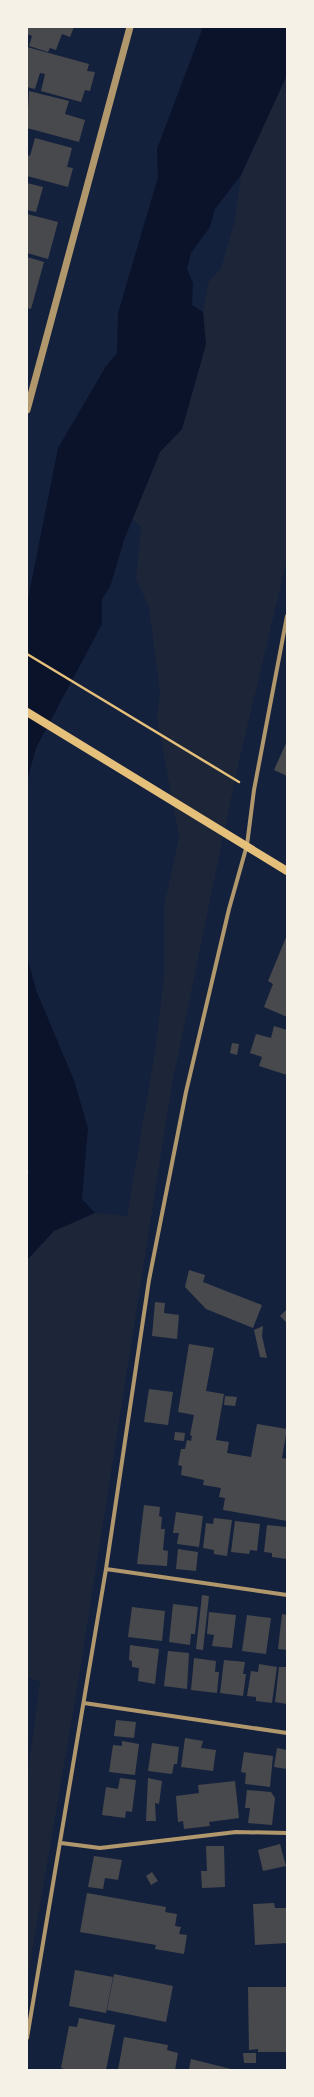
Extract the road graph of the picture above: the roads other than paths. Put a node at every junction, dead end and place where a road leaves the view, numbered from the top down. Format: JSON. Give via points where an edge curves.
{"nodes":[{"id":1,"x":130,"y":27,"type":"edge"},
{"id":2,"x":27,"y":410,"type":"edge"},
{"id":3,"x":287,"y":616,"type":"edge"},
{"id":4,"x":27,"y":712,"type":"edge"},
{"id":5,"x":247,"y":845,"type":"junction"},
{"id":6,"x":287,"y":871,"type":"edge"},
{"id":7,"x":106,"y":1569,"type":"junction"},
{"id":8,"x":287,"y":1595,"type":"edge"},
{"id":9,"x":84,"y":1703,"type":"junction"},
{"id":10,"x":287,"y":1733,"type":"edge"},
{"id":11,"x":287,"y":1833,"type":"edge"},
{"id":12,"x":61,"y":1843,"type":"junction"},
{"id":13,"x":27,"y":2038,"type":"edge"}],
"edges":[{"from":1,"to":2,"type":"street"},
{"from":3,"to":5,"type":"street","via":[[254,790]]},
{"from":4,"to":5,"type":"main road"},
{"from":5,"to":6,"type":"main road"},
{"from":5,"to":7,"type":"street","via":[[229,909],[186,1092],[150,1272]]},
{"from":7,"to":8,"type":"street"},
{"from":7,"to":9,"type":"street"},
{"from":9,"to":10,"type":"street"},
{"from":9,"to":12,"type":"street"},
{"from":11,"to":12,"type":"street","via":[[236,1832],[100,1848]]},
{"from":12,"to":13,"type":"street"}]}
